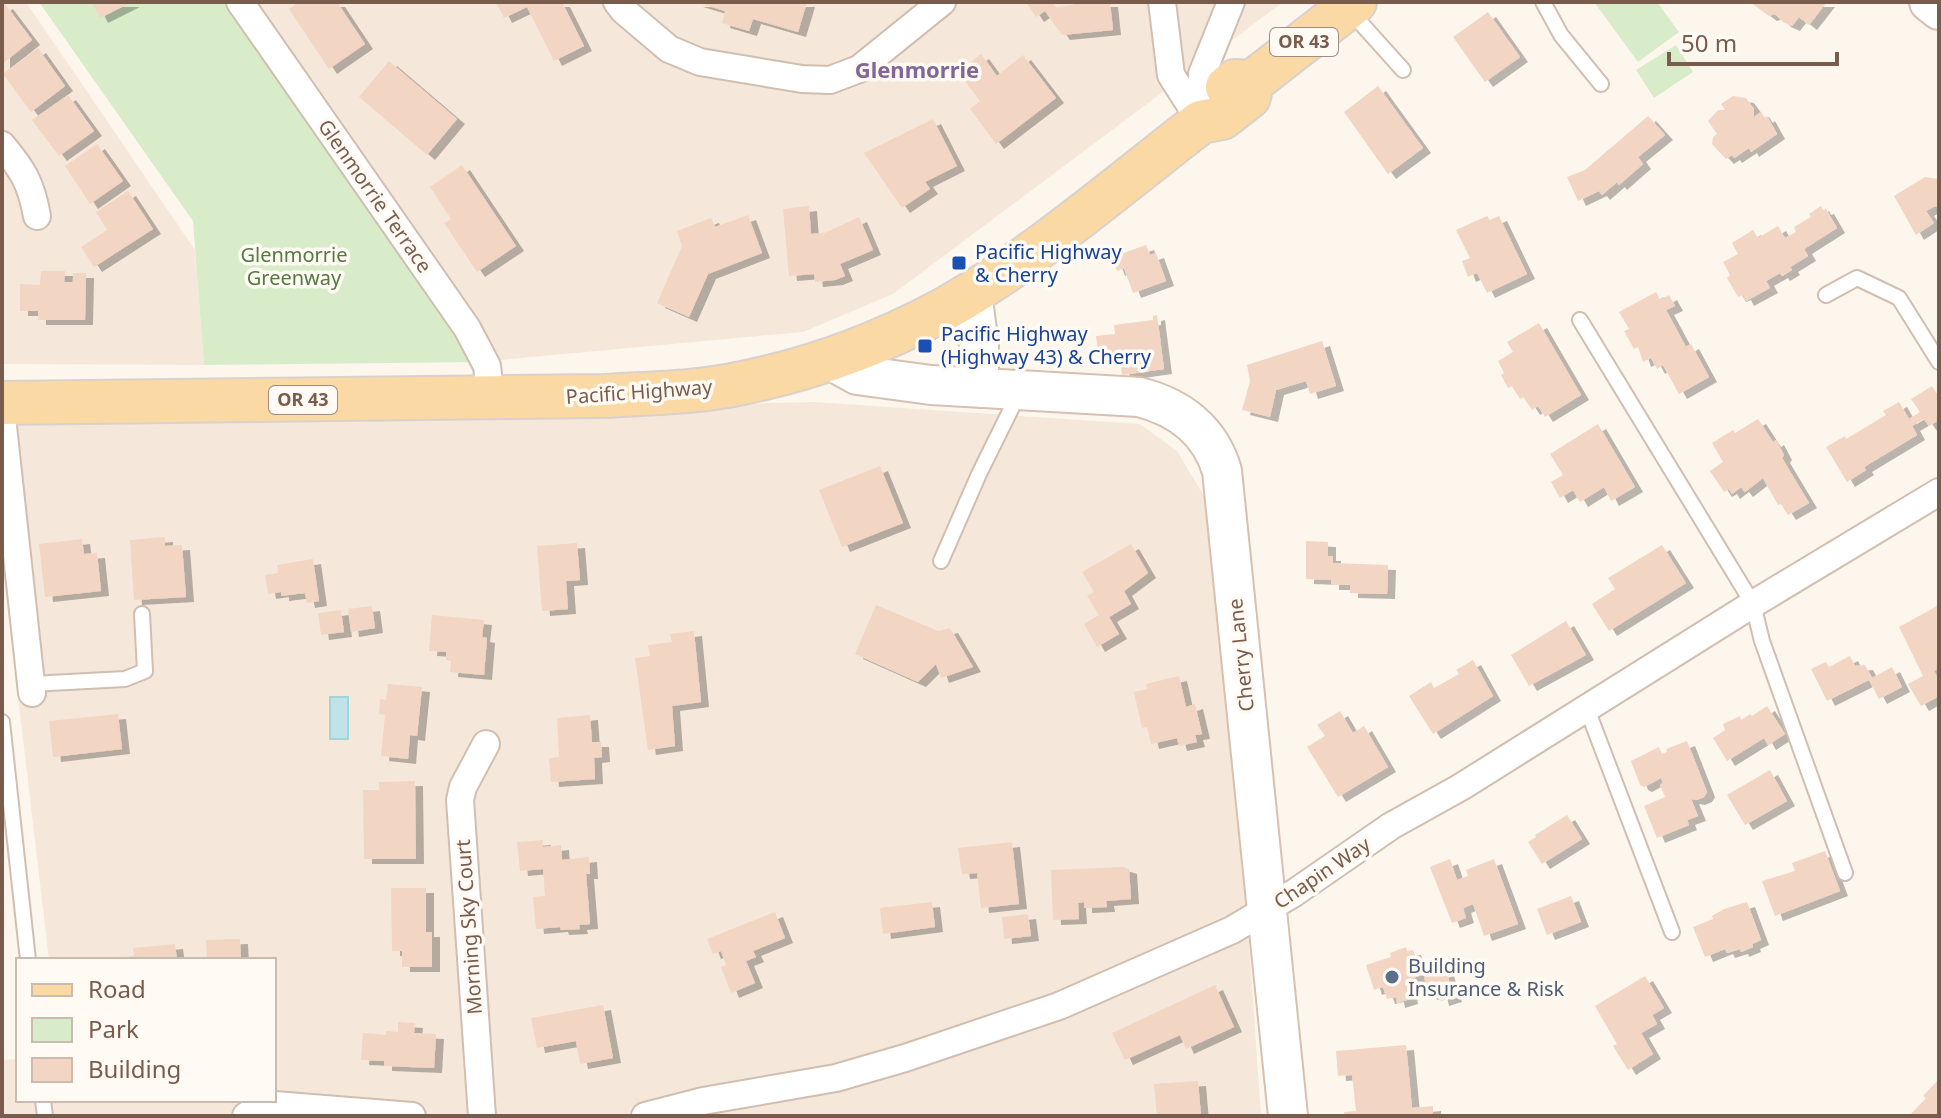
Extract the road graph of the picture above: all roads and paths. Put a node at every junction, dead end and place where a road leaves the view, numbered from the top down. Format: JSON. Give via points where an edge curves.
{"nodes":[{"id":1,"x":240,"y":2,"type":"edge"},
{"id":2,"x":617,"y":2,"type":"edge"},
{"id":3,"x":942,"y":2,"type":"edge"},
{"id":4,"x":1162,"y":2,"type":"edge"},
{"id":5,"x":1231,"y":2,"type":"edge"},
{"id":6,"x":1543,"y":2,"type":"edge"},
{"id":7,"x":1929,"y":2,"type":"edge"},
{"id":8,"x":1351,"y":5,"type":"edge"},
{"id":9,"x":1939,"y":10,"type":"edge"},
{"id":10,"x":1403,"y":70,"type":"dead end"},
{"id":11,"x":1601,"y":84,"type":"dead end"},
{"id":12,"x":1201,"y":122,"type":"junction"},
{"id":13,"x":2,"y":145,"type":"edge"},
{"id":14,"x":37,"y":216,"type":"dead end"},
{"id":15,"x":972,"y":292,"type":"junction"},
{"id":16,"x":1826,"y":295,"type":"dead end"},
{"id":17,"x":1580,"y":320,"type":"dead end"},
{"id":18,"x":830,"y":360,"type":"junction"},
{"id":19,"x":1939,"y":362,"type":"edge"},
{"id":20,"x":979,"y":388,"type":"junction"},
{"id":21,"x":1020,"y":391,"type":"junction"},
{"id":22,"x":491,"y":399,"type":"junction"},
{"id":23,"x":2,"y":403,"type":"edge"},
{"id":24,"x":2,"y":417,"type":"edge"},
{"id":25,"x":1939,"y":492,"type":"edge"},
{"id":26,"x":941,"y":561,"type":"dead end"},
{"id":27,"x":1753,"y":604,"type":"junction"},
{"id":28,"x":142,"y":614,"type":"dead end"},
{"id":29,"x":32,"y":688,"type":"joint"},
{"id":30,"x":1587,"y":709,"type":"junction"},
{"id":31,"x":2,"y":722,"type":"edge"},
{"id":32,"x":486,"y":744,"type":"dead end"},
{"id":33,"x":1845,"y":873,"type":"dead end"},
{"id":34,"x":1266,"y":911,"type":"junction"},
{"id":35,"x":1672,"y":932,"type":"dead end"},
{"id":36,"x":28,"y":958,"type":"edge"},
{"id":37,"x":246,"y":1116,"type":"edge"},
{"id":38,"x":412,"y":1116,"type":"edge"},
{"id":39,"x":482,"y":1116,"type":"edge"},
{"id":40,"x":645,"y":1116,"type":"edge"},
{"id":41,"x":1288,"y":1116,"type":"edge"}],
"edges":[{"from":1,"to":22,"type":"street","name":"Glenmorrie Terrace","via":[[467,328],[487,366]]},
{"from":2,"to":3,"type":"street","via":[[669,49],[700,62],[830,80],[859,69]]},
{"from":4,"to":12,"type":"street","via":[[1171,75]]},
{"from":5,"to":12,"type":"street","via":[[1202,74]]},
{"from":6,"to":11,"type":"lane","via":[[1561,35]]},
{"from":7,"to":9,"type":"street"},
{"from":8,"to":10,"type":"lane"},
{"from":8,"to":12,"type":"main road","name":"Pacific Highway","number":"OR 43","via":[[1252,82],[1235,81],[1208,100]]},
{"from":12,"to":15,"type":"main road","name":"Pacific Highway","number":"OR 43"},
{"from":13,"to":14,"type":"street","via":[[32,188]]},
{"from":15,"to":18,"type":"main road","name":"Pacific Highway","number":"OR 43"},
{"from":15,"to":20,"type":"street"},
{"from":16,"to":19,"type":"lane","via":[[1857,278],[1899,298]]},
{"from":17,"to":27,"type":"lane"},
{"from":18,"to":20,"type":"street","name":"Cherry Lane","via":[[857,375]]},
{"from":18,"to":22,"type":"main road","name":"Pacific Highway","number":"OR 43","via":[[692,391]]},
{"from":20,"to":21,"type":"street","name":"Cherry Lane"},
{"from":21,"to":26,"type":"lane"},
{"from":21,"to":34,"type":"street","name":"Cherry Lane","via":[[1162,402],[1197,426],[1218,456]]},
{"from":22,"to":23,"type":"main road","name":"Pacific Highway","number":"OR 43"},
{"from":24,"to":29,"type":"street"},
{"from":25,"to":27,"type":"street","name":"Chapin Way"},
{"from":27,"to":30,"type":"street","name":"Chapin Way"},
{"from":27,"to":33,"type":"lane"},
{"from":28,"to":29,"type":"lane","via":[[145,671],[125,679]]},
{"from":30,"to":34,"type":"street","name":"Chapin Way","via":[[1391,826]]},
{"from":30,"to":35,"type":"lane"},
{"from":31,"to":36,"type":"lane"},
{"from":32,"to":39,"type":"street","name":"Morning Sky Court","via":[[460,800]]},
{"from":34,"to":40,"type":"street","name":"Chapin Way","via":[[1101,988],[1003,1026],[836,1078]]},
{"from":34,"to":41,"type":"street","name":"Cherry Lane"},
{"from":37,"to":38,"type":"street","via":[[262,1104]]}]}
